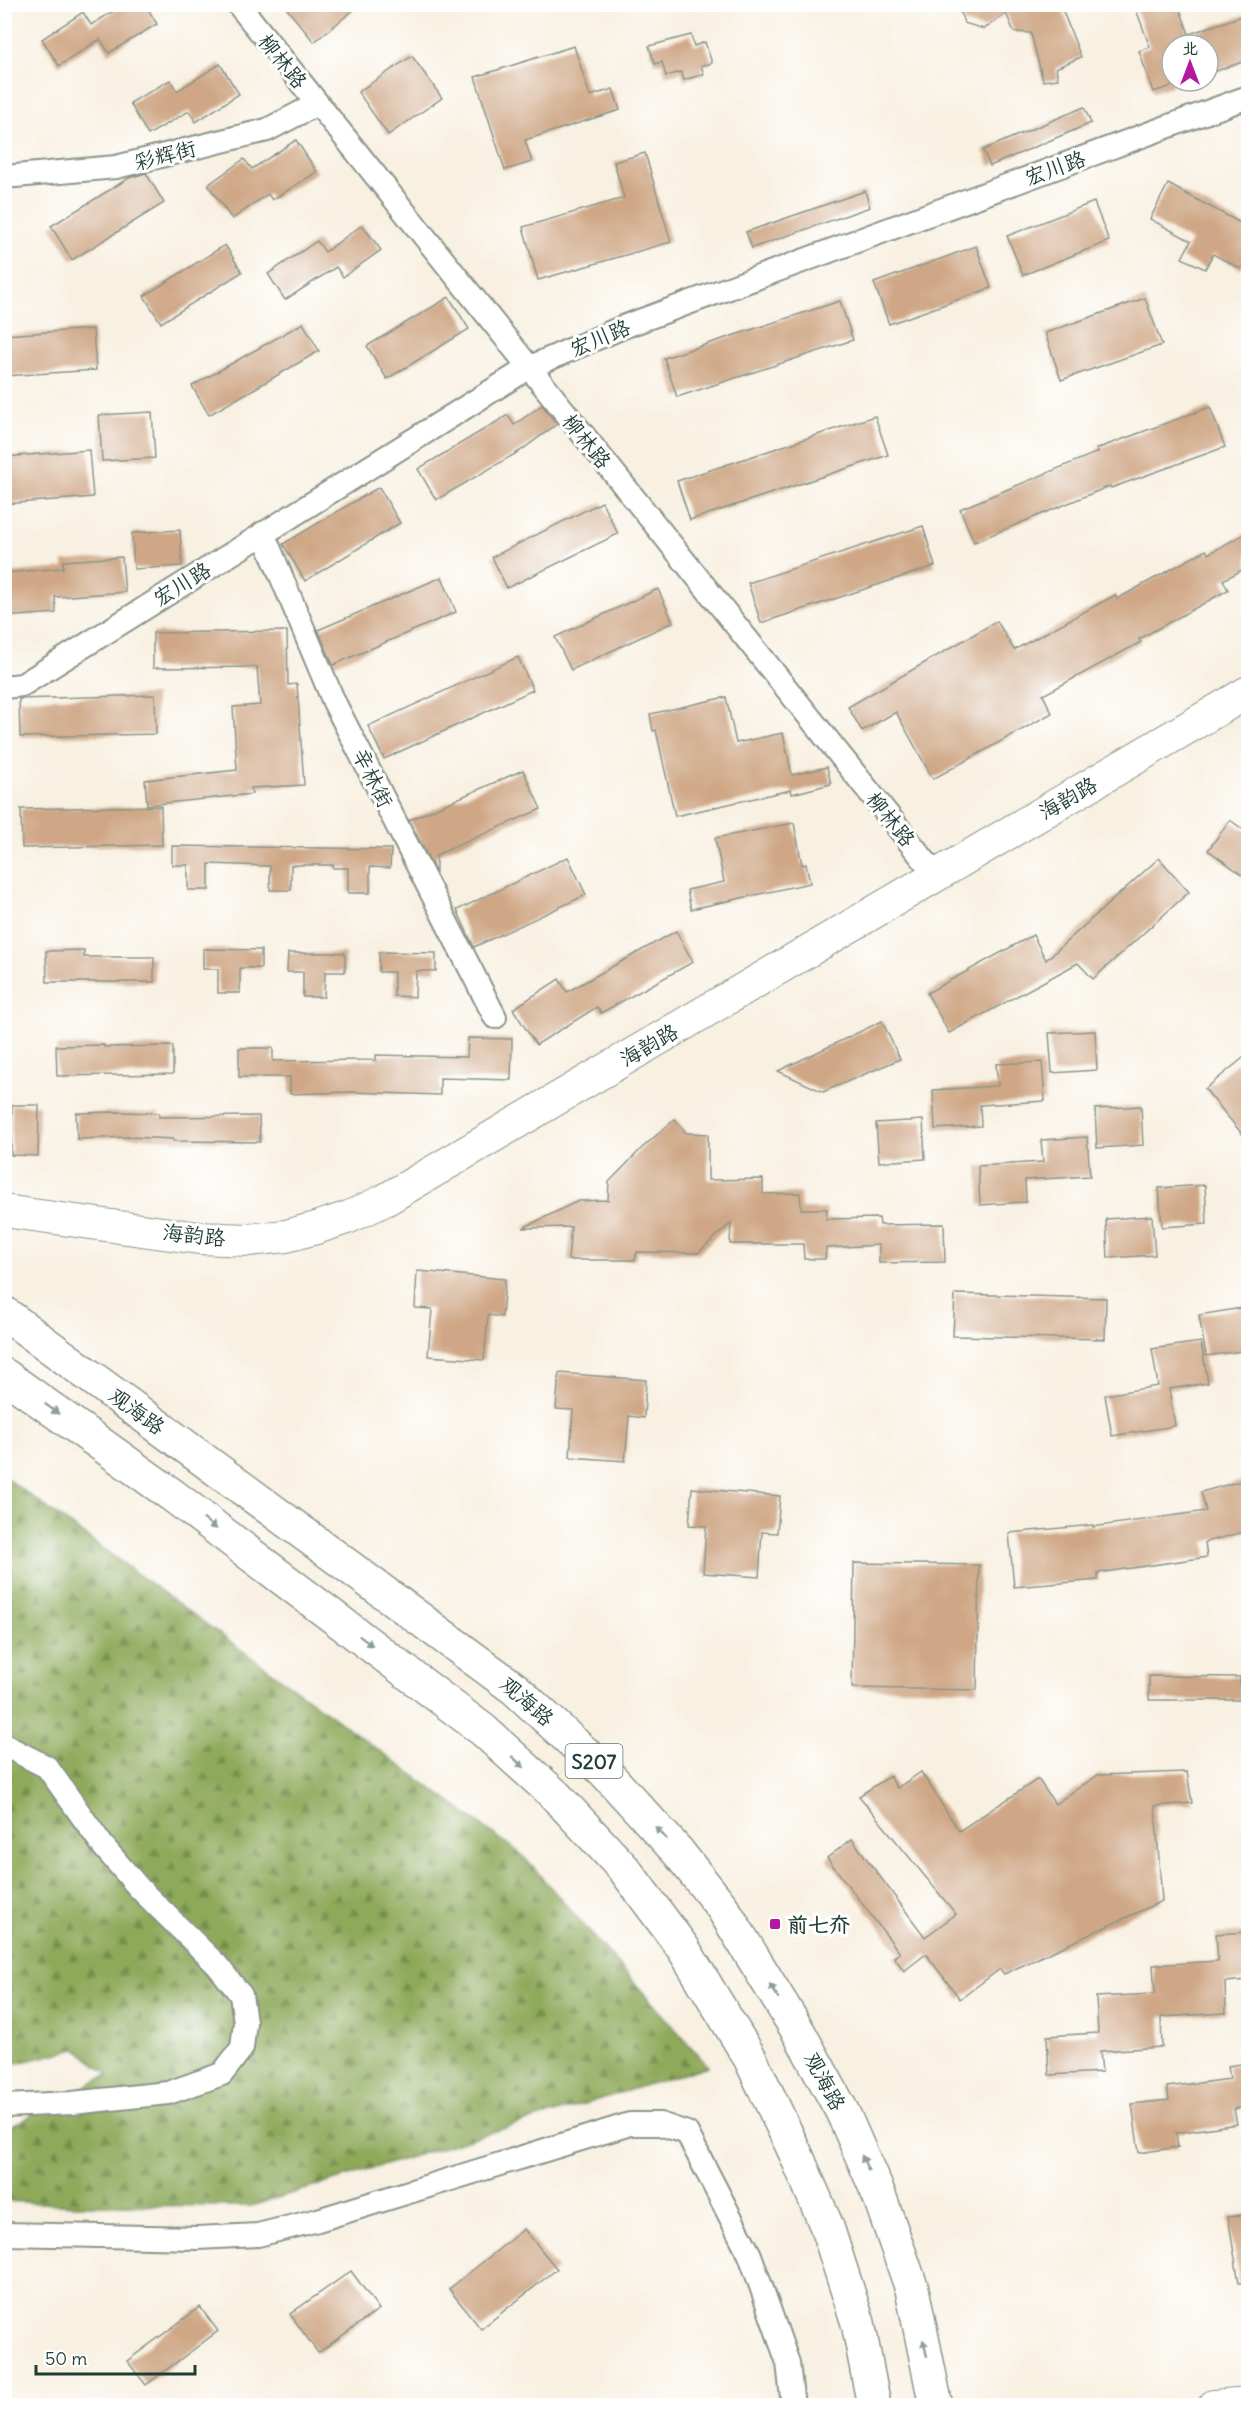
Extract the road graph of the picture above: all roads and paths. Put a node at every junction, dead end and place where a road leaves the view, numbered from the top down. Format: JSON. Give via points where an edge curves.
{"nodes":[{"id":1,"x":238,"y":4,"type":"edge"},
{"id":2,"x":1248,"y":97,"type":"edge"},
{"id":3,"x":317,"y":104,"type":"junction"},
{"id":4,"x":4,"y":177,"type":"edge"},
{"id":5,"x":528,"y":368,"type":"junction"},
{"id":6,"x":263,"y":533,"type":"junction"},
{"id":7,"x":4,"y":687,"type":"edge"},
{"id":8,"x":1248,"y":692,"type":"edge"},
{"id":9,"x":936,"y":875,"type":"junction"},
{"id":10,"x":495,"y":1017,"type":"dead end"},
{"id":11,"x":4,"y":1211,"type":"edge"},
{"id":12,"x":4,"y":1313,"type":"edge"},
{"id":13,"x":4,"y":1375,"type":"edge"},
{"id":14,"x":4,"y":1745,"type":"edge"},
{"id":15,"x":4,"y":2106,"type":"edge"},
{"id":16,"x":4,"y":2234,"type":"edge"},
{"id":17,"x":1248,"y":2403,"type":"edge"},
{"id":18,"x":793,"y":2406,"type":"edge"},
{"id":19,"x":874,"y":2406,"type":"edge"},
{"id":20,"x":936,"y":2406,"type":"edge"},
{"id":21,"x":1214,"y":2406,"type":"edge"}],
"edges":[{"from":1,"to":3,"type":"street","name":"柳林路"},
{"from":2,"to":5,"type":"street","name":"宏川路","via":[[634,323]]},
{"from":3,"to":4,"type":"street","name":"彩辉街","via":[[267,130],[116,167]]},
{"from":3,"to":5,"type":"street","name":"柳林路"},
{"from":5,"to":6,"type":"street","name":"宏川路"},
{"from":5,"to":9,"type":"street","name":"柳林路"},
{"from":6,"to":7,"type":"street","name":"宏川路","via":[[22,685]]},
{"from":6,"to":10,"type":"street","name":"辛林街","via":[[334,702]]},
{"from":8,"to":9,"type":"street","name":"海韵路"},
{"from":9,"to":11,"type":"street","name":"海韵路","via":[[385,1200],[349,1217],[286,1236],[248,1240],[199,1238]]},
{"from":20,"to":12,"type":"main road","name":"观海路","number":"S207","one_way":true,"via":[[912,2289],[879,2195],[843,2113],[722,1907],[678,1852],[604,1771],[515,1689]]},
{"from":13,"to":19,"type":"main road","number":"S207","one_way":true,"via":[[172,1495],[483,1730],[555,1795],[626,1870],[683,1948],[750,2058],[795,2152],[827,2227],[858,2323]]},
{"from":14,"to":15,"type":"street","via":[[47,1767],[104,1846],[241,1995],[245,2022],[242,2048],[222,2074],[168,2093]]},
{"from":16,"to":18,"type":"street","via":[[197,2238],[258,2235],[630,2124],[660,2124],[687,2133],[750,2255],[788,2363]]},
{"from":17,"to":21,"type":"street"}]}
